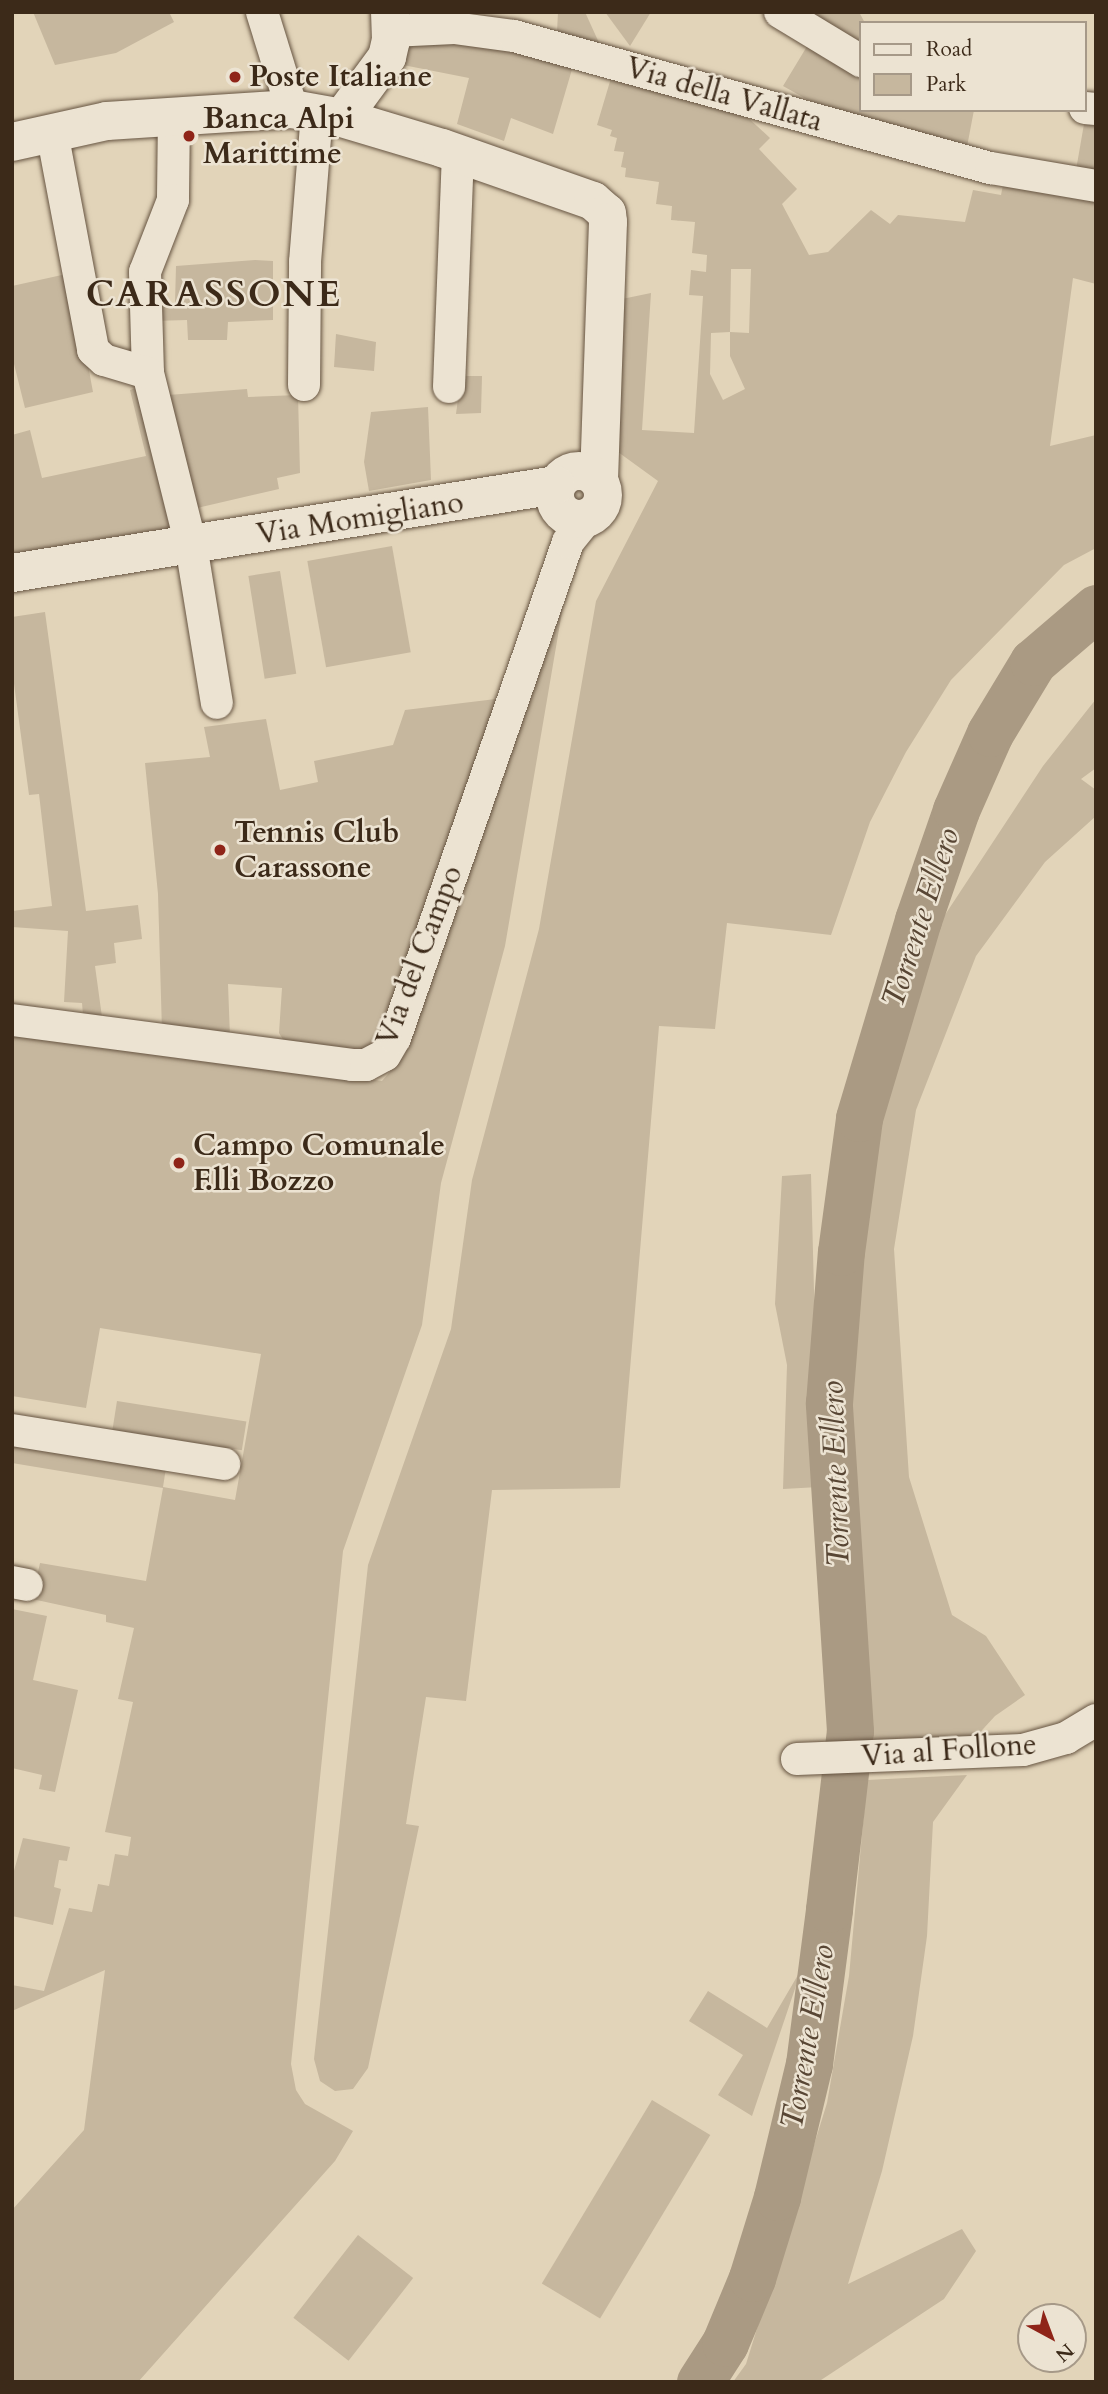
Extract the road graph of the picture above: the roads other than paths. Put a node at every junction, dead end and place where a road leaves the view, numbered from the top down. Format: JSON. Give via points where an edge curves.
{"nodes":[{"id":1,"x":262,"y":12,"type":"edge"},
{"id":2,"x":780,"y":12,"type":"edge"},
{"id":3,"x":391,"y":22,"type":"edge"},
{"id":4,"x":860,"y":60,"type":"edge"},
{"id":5,"x":174,"y":114,"type":"junction"},
{"id":6,"x":317,"y":114,"type":"junction"},
{"id":7,"x":52,"y":132,"type":"junction"},
{"id":8,"x":12,"y":142,"type":"edge"},
{"id":9,"x":458,"y":153,"type":"junction"},
{"id":10,"x":1096,"y":187,"type":"edge"},
{"id":11,"x":148,"y":373,"type":"junction"},
{"id":12,"x":304,"y":385,"type":"dead end"},
{"id":13,"x":449,"y":387,"type":"dead end"},
{"id":14,"x":571,"y":501,"type":"junction"},
{"id":15,"x":191,"y":545,"type":"junction"},
{"id":16,"x":12,"y":573,"type":"edge"},
{"id":17,"x":218,"y":703,"type":"dead end"},
{"id":18,"x":12,"y":1020,"type":"edge"},
{"id":19,"x":12,"y":1430,"type":"edge"},
{"id":20,"x":224,"y":1464,"type":"dead end"},
{"id":21,"x":1096,"y":1720,"type":"edge"},
{"id":22,"x":797,"y":1759,"type":"dead end"}],
"edges":[{"from":1,"to":6,"type":"street","via":[[278,55]]},
{"from":2,"to":4,"type":"street"},
{"from":3,"to":6,"type":"street","via":[[387,57]]},
{"from":3,"to":10,"type":"street","name":"Via della Vallata","via":[[513,36],[991,168]]},
{"from":5,"to":6,"type":"street"},
{"from":5,"to":7,"type":"street"},
{"from":5,"to":11,"type":"street","via":[[173,200],[145,272]]},
{"from":6,"to":9,"type":"street"},
{"from":6,"to":12,"type":"street","via":[[305,262]]},
{"from":7,"to":8,"type":"street"},
{"from":7,"to":11,"type":"street","via":[[93,350],[104,360]]},
{"from":9,"to":13,"type":"street"},
{"from":9,"to":14,"type":"street","via":[[593,201],[607,213]]},
{"from":11,"to":15,"type":"street"},
{"from":14,"to":15,"type":"street","name":"Via Momigliano"},
{"from":14,"to":18,"type":"street","name":"Via del Campo","via":[[395,1038],[385,1055],[366,1065],[352,1065]]},
{"from":15,"to":16,"type":"street","name":"Via Momigliano"},
{"from":15,"to":17,"type":"street"},
{"from":19,"to":20,"type":"street"},
{"from":21,"to":22,"type":"street","name":"Via al Follone","via":[[1066,1738],[1023,1750]]}]}
